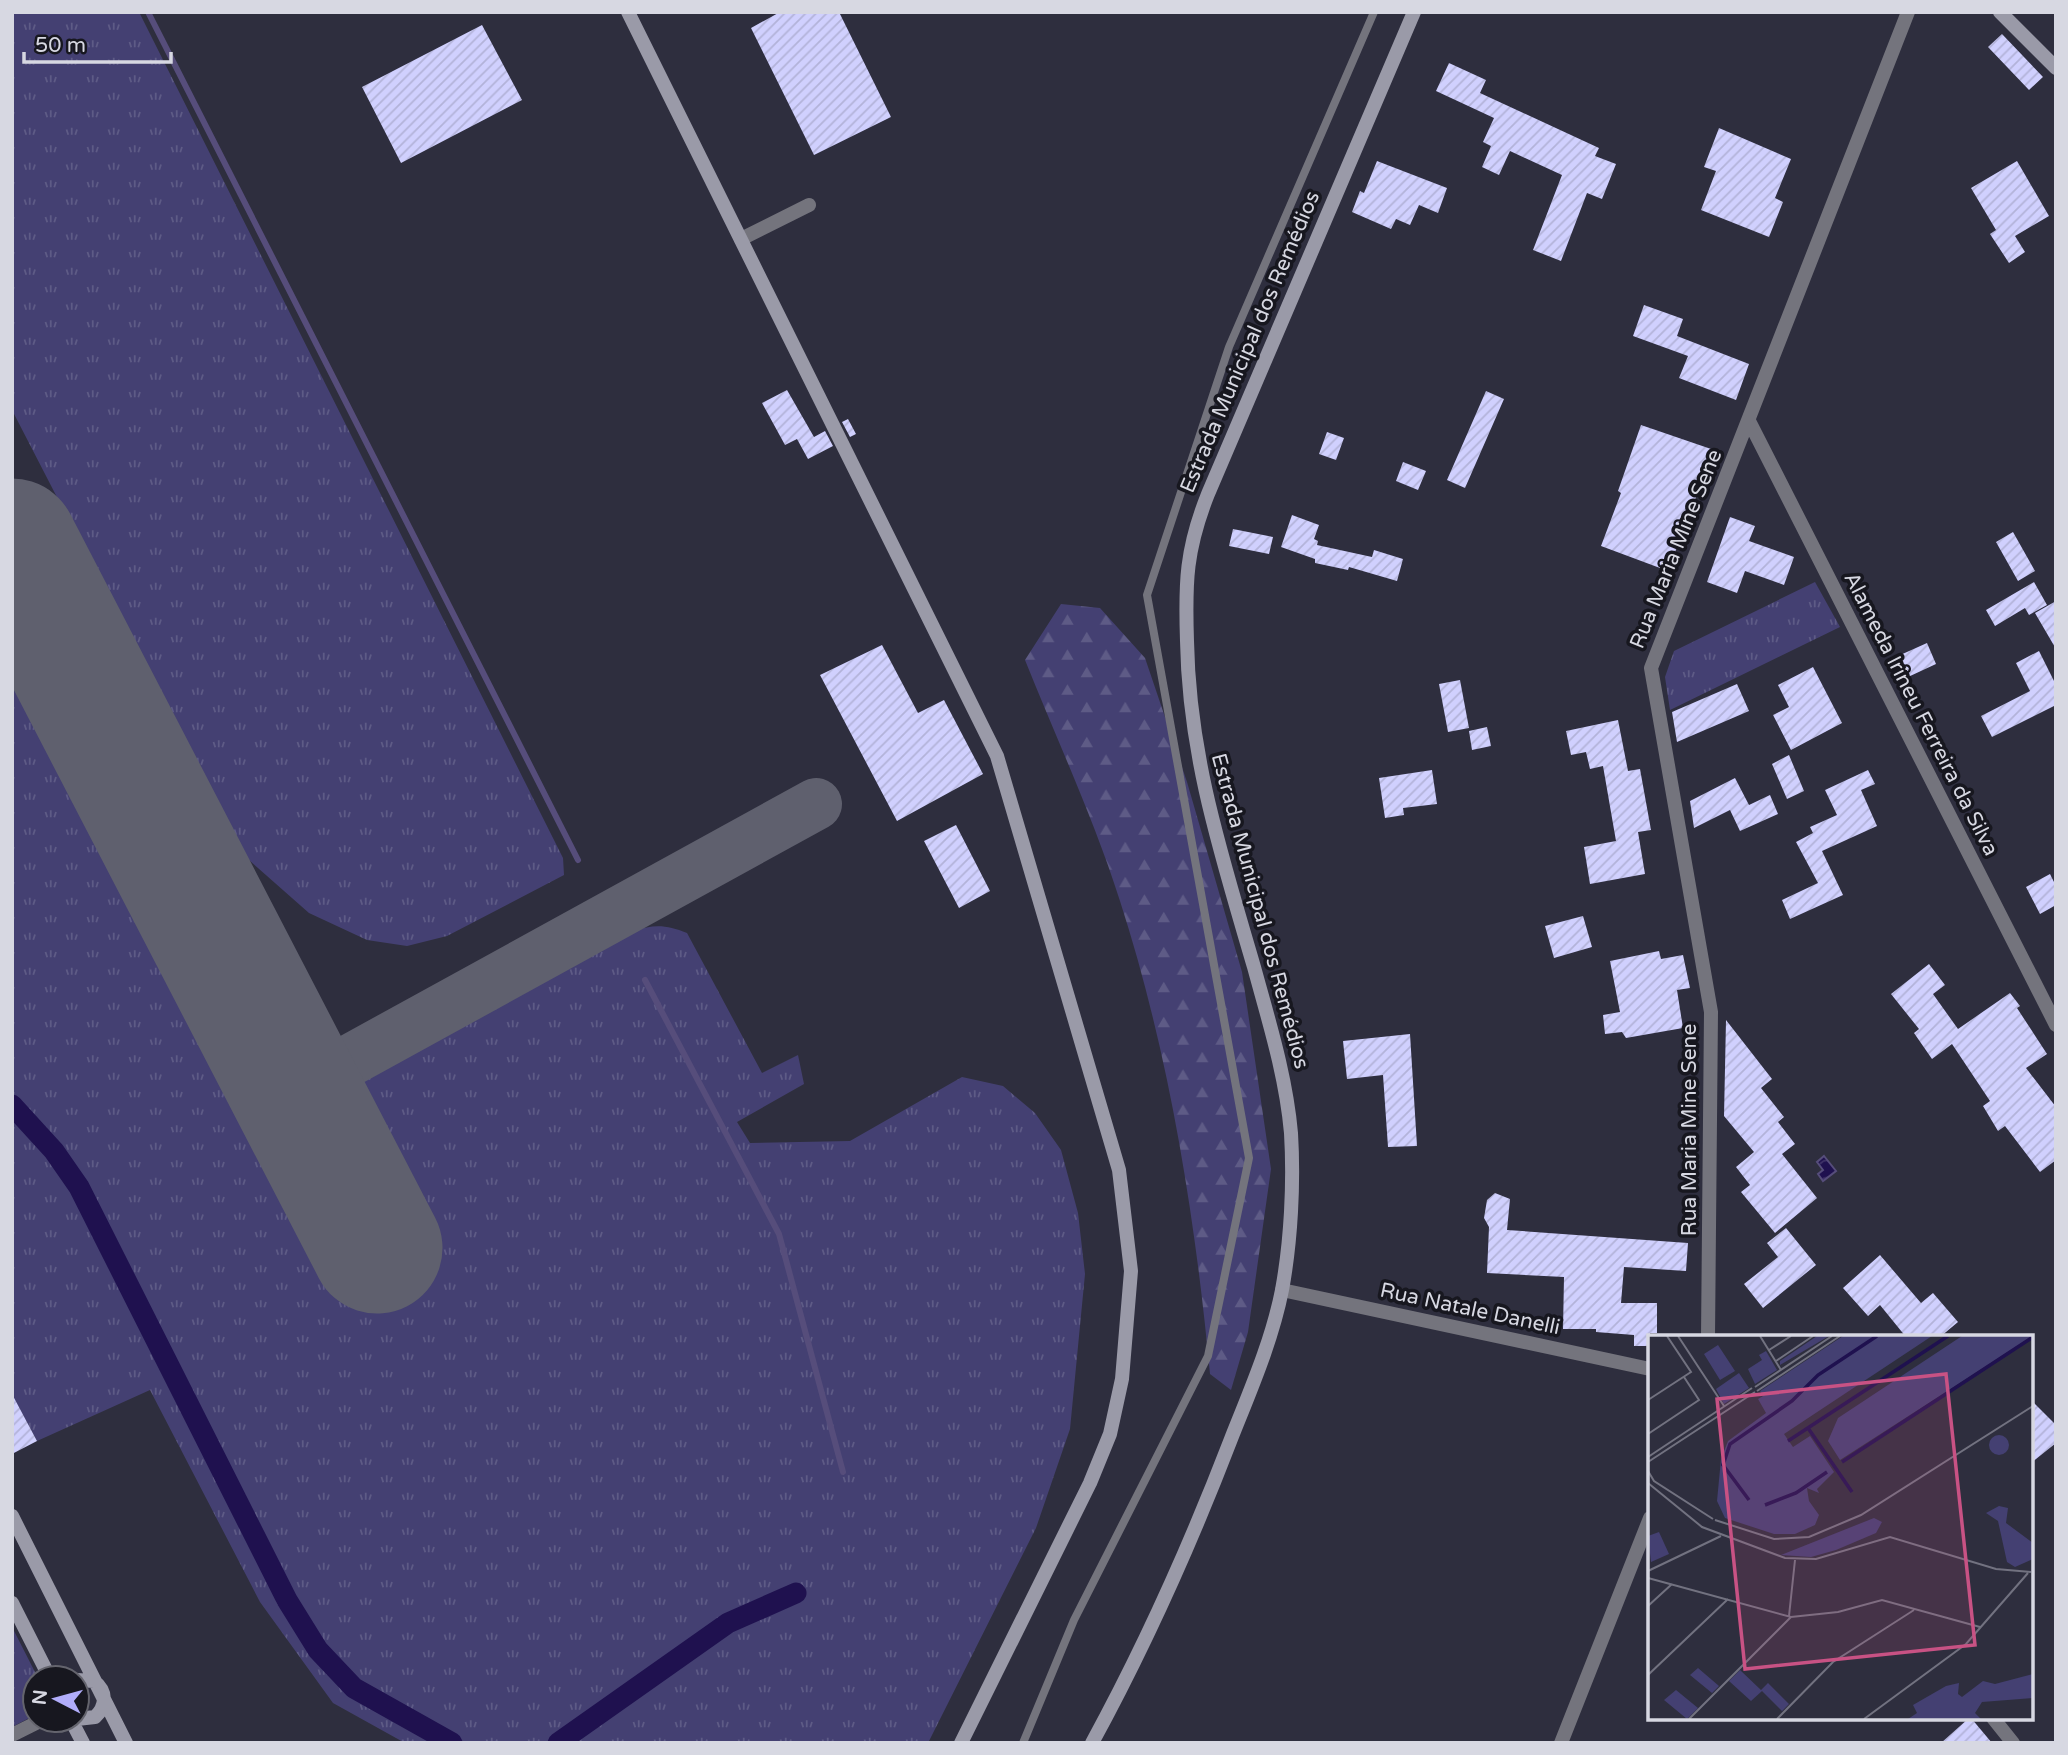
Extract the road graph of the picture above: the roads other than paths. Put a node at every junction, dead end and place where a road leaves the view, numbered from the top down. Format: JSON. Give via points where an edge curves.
{"nodes":[{"id":1,"x":628,"y":12,"type":"edge"},
{"id":2,"x":1374,"y":12,"type":"edge"},
{"id":3,"x":1414,"y":12,"type":"edge"},
{"id":4,"x":1908,"y":12,"type":"edge"},
{"id":5,"x":2000,"y":12,"type":"edge"},
{"id":6,"x":2056,"y":68,"type":"edge"},
{"id":7,"x":810,"y":205,"type":"dead end"},
{"id":8,"x":741,"y":239,"type":"junction"},
{"id":9,"x":1749,"y":421,"type":"junction"},
{"id":10,"x":2056,"y":1025,"type":"edge"},
{"id":11,"x":1282,"y":1290,"type":"junction"},
{"id":12,"x":1708,"y":1335,"type":"edge"},
{"id":13,"x":1648,"y":1369,"type":"edge"},
{"id":14,"x":12,"y":1516,"type":"edge"},
{"id":15,"x":1648,"y":1522,"type":"edge"},
{"id":16,"x":12,"y":1603,"type":"edge"},
{"id":17,"x":43,"y":1664,"type":"edge"},
{"id":18,"x":91,"y":1681,"type":"edge"},
{"id":19,"x":102,"y":1691,"type":"junction"},
{"id":20,"x":91,"y":1719,"type":"edge"},
{"id":21,"x":1995,"y":1720,"type":"edge"},
{"id":22,"x":126,"y":1743,"type":"edge"},
{"id":23,"x":961,"y":1743,"type":"edge"},
{"id":24,"x":1023,"y":1743,"type":"edge"},
{"id":25,"x":1092,"y":1743,"type":"edge"},
{"id":26,"x":1562,"y":1743,"type":"edge"},
{"id":27,"x":2013,"y":1743,"type":"edge"}],
"edges":[{"from":1,"to":8,"type":"street"},
{"from":2,"to":24,"type":"lane","via":[[1229,347],[1147,595],[1249,1158],[1208,1356],[1074,1620]]},
{"from":3,"to":11,"type":"street","name":"Estrada Municipal dos Remédios","via":[[1208,494],[1187,559],[1193,737],[1283,1072],[1291,1135]]},
{"from":4,"to":9,"type":"street","name":"Rua Maria Mine Sene"},
{"from":5,"to":6,"type":"street"},
{"from":7,"to":8,"type":"street"},
{"from":8,"to":23,"type":"street","via":[[997,756],[1121,1182],[1131,1271],[1129,1327],[1110,1433],[1090,1483]]},
{"from":9,"to":10,"type":"street","name":"Alameda Irineu Ferreira da Silva"},
{"from":9,"to":12,"type":"street","name":"Rua Maria Mine Sene","via":[[1651,668],[1711,1012]]},
{"from":11,"to":13,"type":"street","name":"Rua Natale Danelli"},
{"from":11,"to":25,"type":"street","name":"Estrada Municipal dos Remédios","via":[[1258,1368],[1190,1544]]},
{"from":14,"to":19,"type":"street"},
{"from":15,"to":26,"type":"street"},
{"from":16,"to":17,"type":"street"},
{"from":18,"to":19,"type":"street"},
{"from":19,"to":20,"type":"street","via":[[104,1706]]},
{"from":19,"to":22,"type":"street"},
{"from":21,"to":27,"type":"street"}]}
